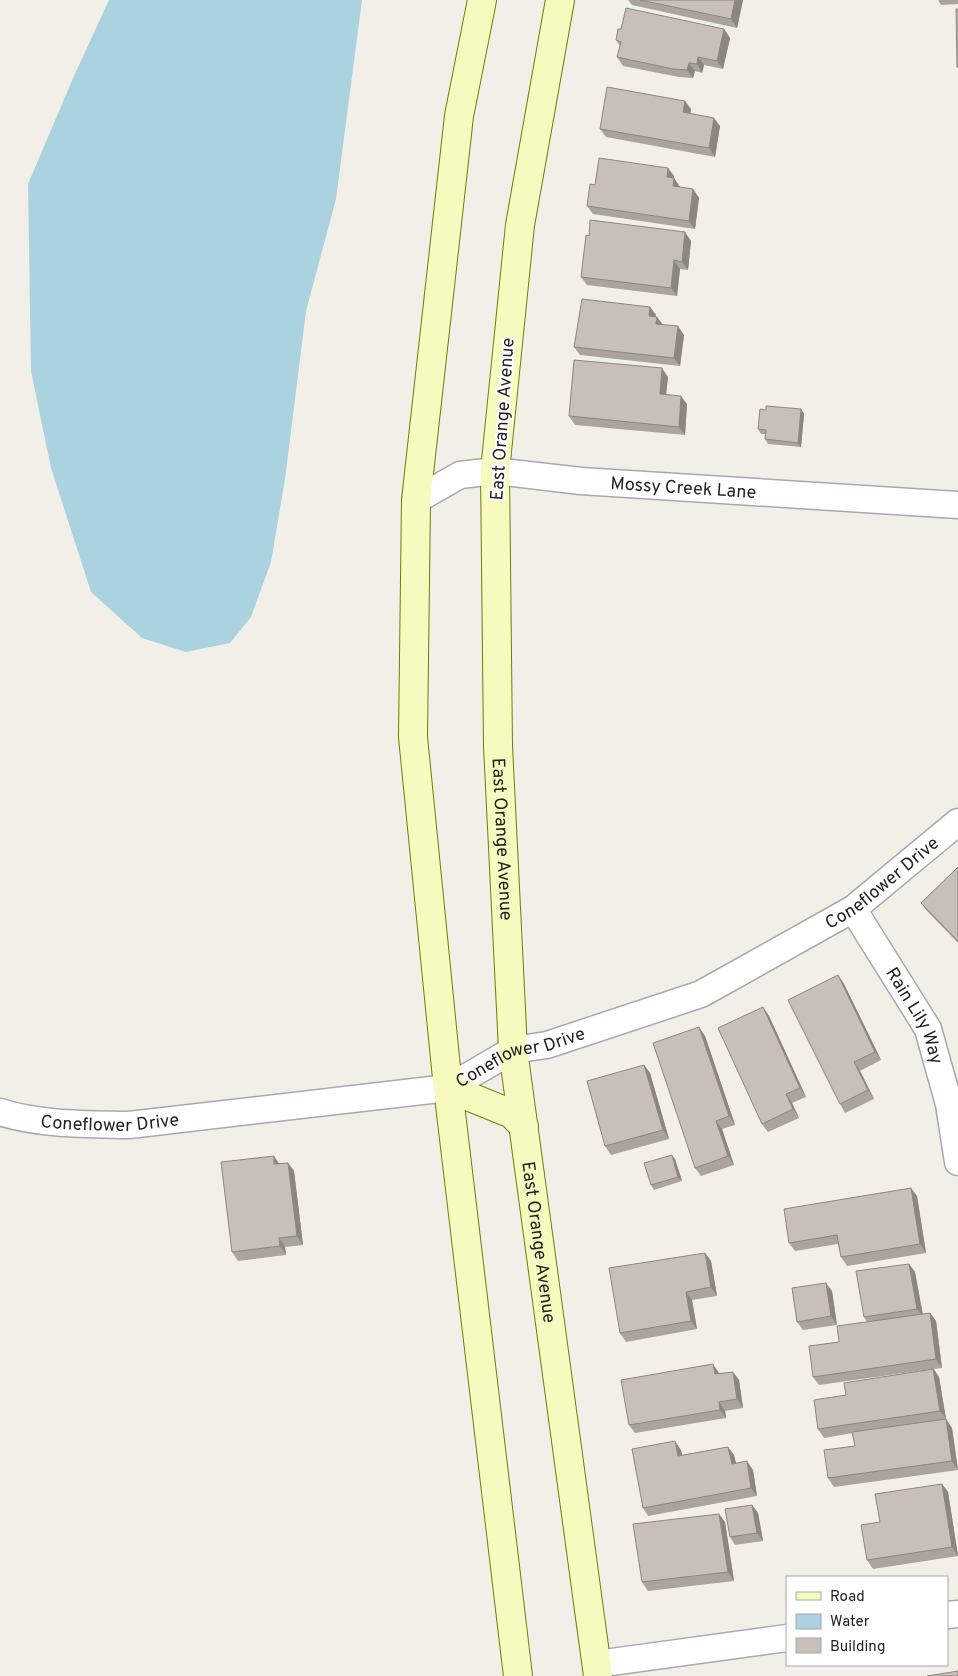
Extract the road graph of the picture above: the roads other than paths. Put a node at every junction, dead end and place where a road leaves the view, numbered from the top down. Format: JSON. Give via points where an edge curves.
{"nodes":[{"id":1,"x":482,"y":0,"type":"edge"},
{"id":2,"x":560,"y":0,"type":"edge"},
{"id":3,"x":495,"y":471,"type":"junction"},
{"id":4,"x":416,"y":500,"type":"junction"},
{"id":5,"x":958,"y":504,"type":"edge"},
{"id":6,"x":958,"y":822,"type":"edge"},
{"id":7,"x":853,"y":909,"type":"junction"},
{"id":8,"x":513,"y":1050,"type":"junction"},
{"id":9,"x":448,"y":1088,"type":"junction"},
{"id":10,"x":0,"y":1112,"type":"edge"},
{"id":11,"x":524,"y":1127,"type":"junction"},
{"id":12,"x":958,"y":1162,"type":"edge"},
{"id":13,"x":786,"y":1638,"type":"edge"},
{"id":14,"x":598,"y":1670,"type":"edge"},
{"id":15,"x":518,"y":1676,"type":"edge"}],
"edges":[{"from":1,"to":4,"type":"street","via":[[459,116]]},
{"from":2,"to":3,"type":"street","name":"East Orange Avenue","via":[[520,225]]},
{"from":3,"to":4,"type":"street","name":"Mossy Creek Lane","via":[[460,475]]},
{"from":3,"to":5,"type":"street","name":"Mossy Creek Lane","via":[[581,481]]},
{"from":3,"to":8,"type":"street","name":"East Orange Avenue","via":[[498,746]]},
{"from":4,"to":9,"type":"street","via":[[413,737]]},
{"from":6,"to":7,"type":"street","name":"Coneflower Drive"},
{"from":7,"to":8,"type":"street","name":"Coneflower Drive","via":[[701,994],[547,1044]]},
{"from":7,"to":12,"type":"street","name":"Rain Lily Way","via":[[928,1029],[949,1104]]},
{"from":8,"to":9,"type":"street","name":"Coneflower Drive"},
{"from":8,"to":11,"type":"street","name":"East Orange Avenue"},
{"from":9,"to":10,"type":"street","name":"Coneflower Drive","via":[[129,1125],[80,1124],[16,1117]]},
{"from":9,"to":11,"type":"street","via":[[512,1114]]},
{"from":9,"to":15,"type":"street"},
{"from":11,"to":14,"type":"street","name":"East Orange Avenue"},
{"from":13,"to":14,"type":"street"}]}
